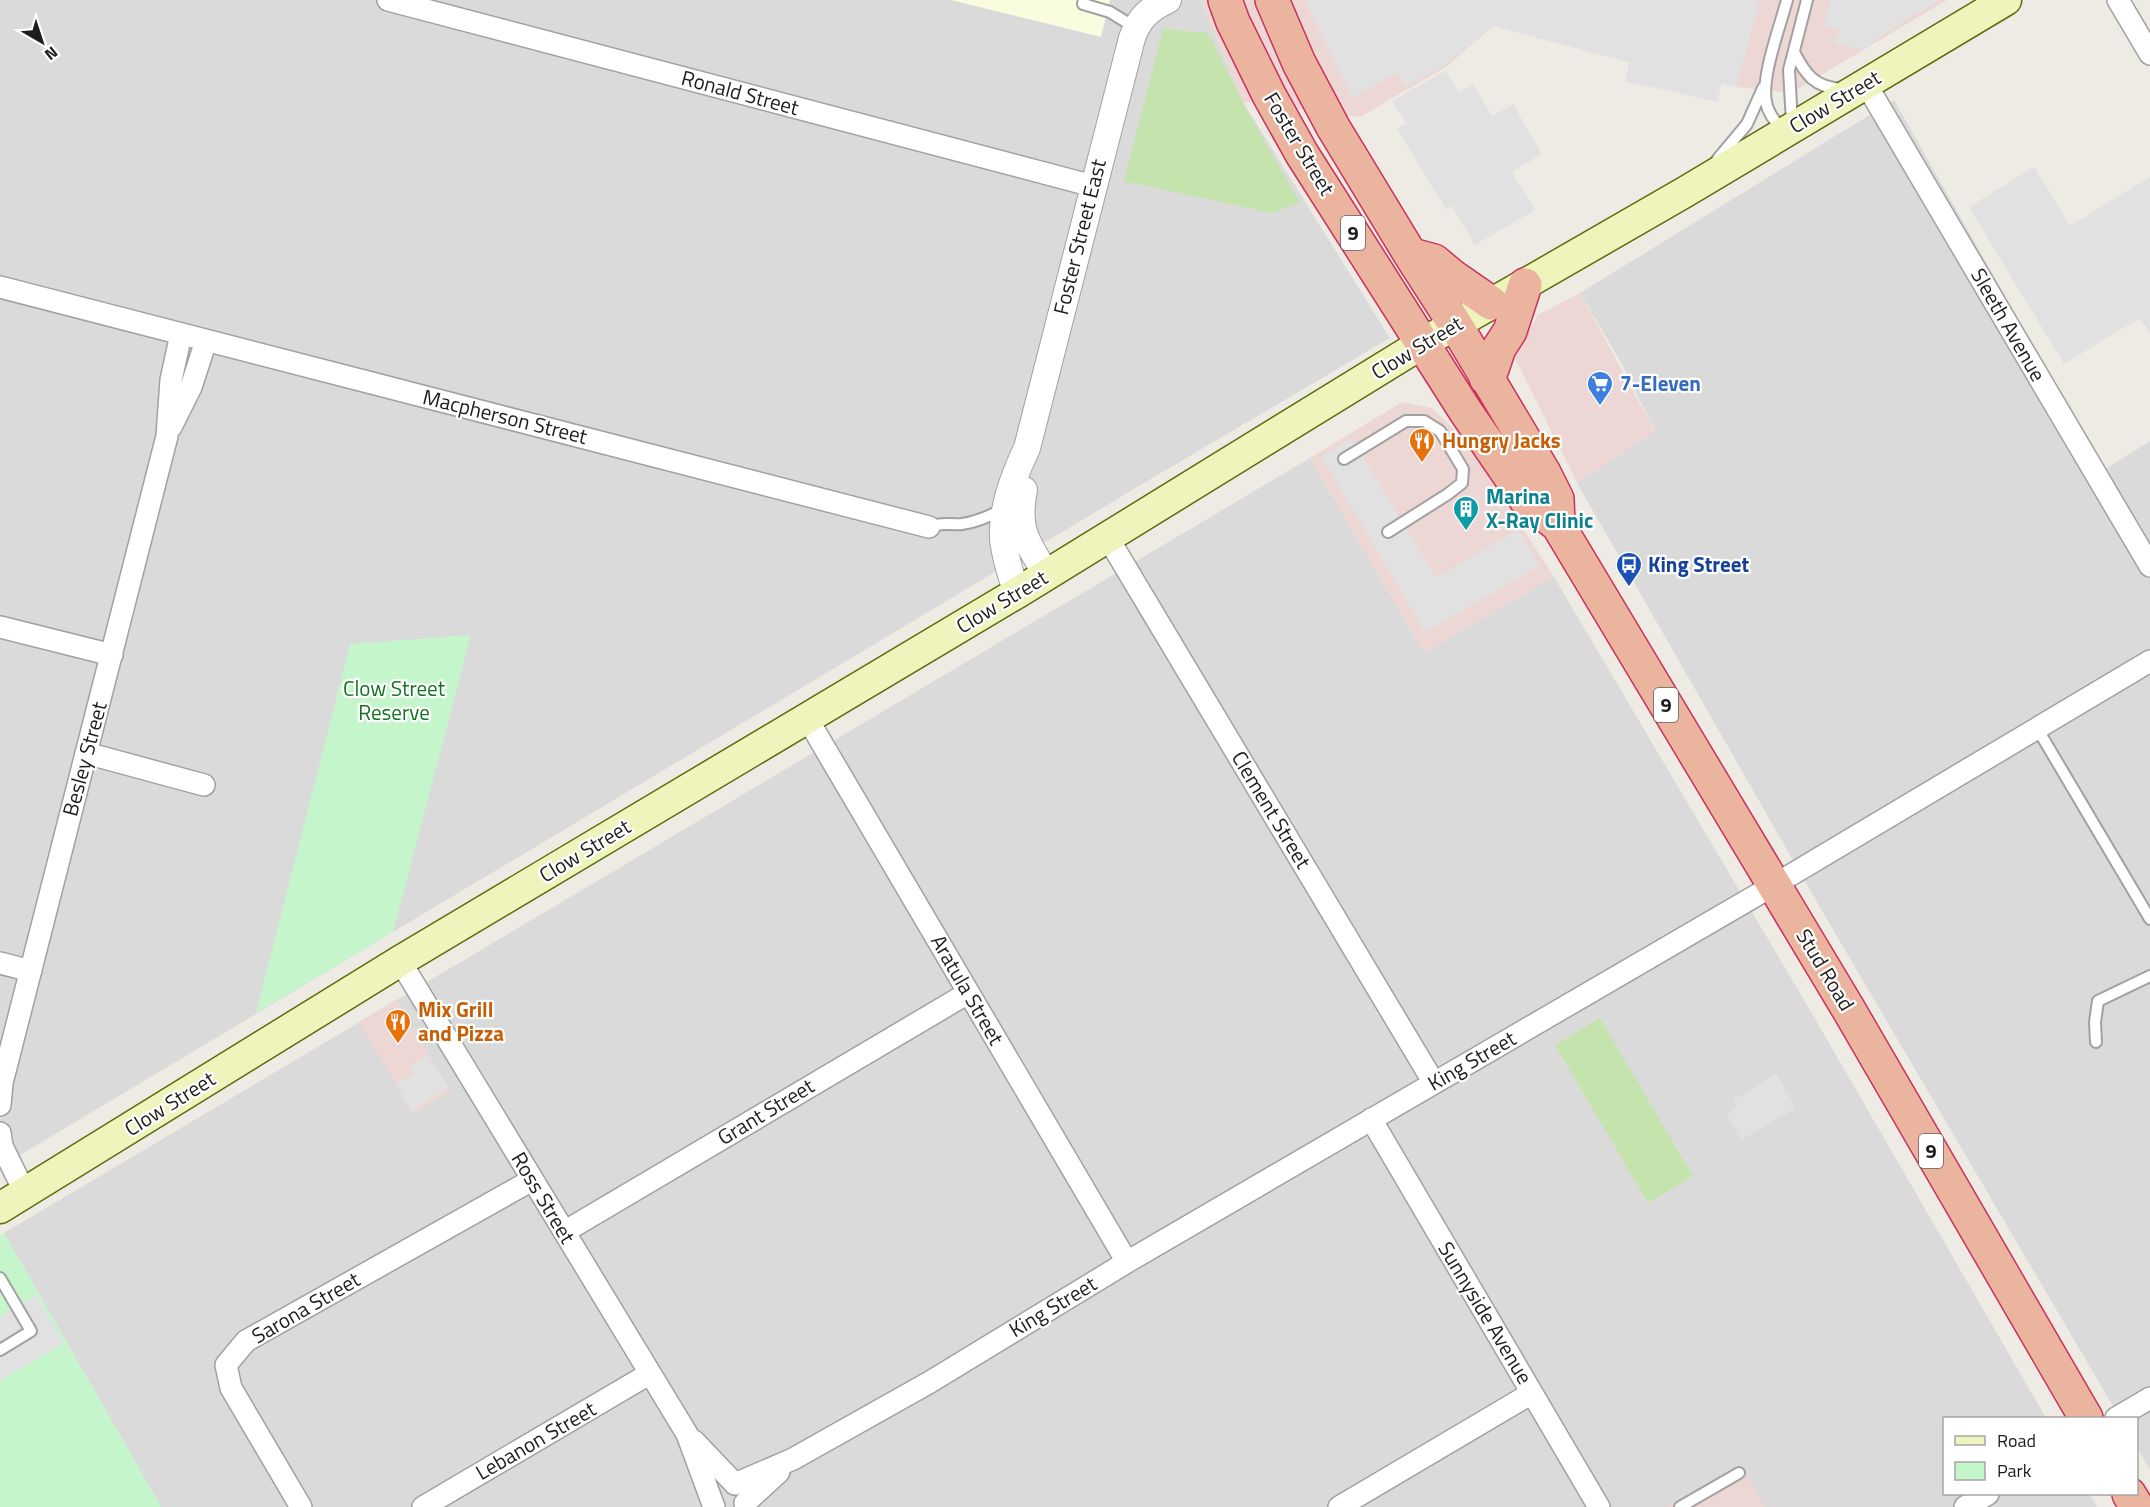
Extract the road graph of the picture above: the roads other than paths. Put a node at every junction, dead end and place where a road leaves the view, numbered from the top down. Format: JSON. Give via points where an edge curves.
{"nodes":[{"id":1,"x":388,"y":0,"type":"edge"},
{"id":2,"x":1084,"y":0,"type":"edge"},
{"id":3,"x":1168,"y":0,"type":"edge"},
{"id":4,"x":1225,"y":0,"type":"edge"},
{"id":5,"x":1272,"y":0,"type":"edge"},
{"id":6,"x":1787,"y":0,"type":"edge"},
{"id":7,"x":1807,"y":0,"type":"edge"},
{"id":8,"x":2006,"y":0,"type":"edge"},
{"id":9,"x":2118,"y":0,"type":"edge"},
{"id":10,"x":1136,"y":28,"type":"junction"},
{"id":11,"x":1794,"y":52,"type":"junction"},
{"id":12,"x":2150,"y":54,"type":"edge"},
{"id":13,"x":1766,"y":82,"type":"junction"},
{"id":14,"x":1863,"y":86,"type":"junction"},
{"id":15,"x":1789,"y":129,"type":"junction"},
{"id":16,"x":1093,"y":186,"type":"junction"},
{"id":17,"x":1685,"y":192,"type":"junction"},
{"id":18,"x":1410,"y":254,"type":"junction"},
{"id":19,"x":1525,"y":285,"type":"junction"},
{"id":20,"x":0,"y":287,"type":"edge"},
{"id":21,"x":1491,"y":303,"type":"junction"},
{"id":22,"x":1455,"y":324,"type":"junction"},
{"id":23,"x":181,"y":334,"type":"junction"},
{"id":24,"x":206,"y":341,"type":"junction"},
{"id":25,"x":1424,"y":343,"type":"junction"},
{"id":26,"x":1486,"y":378,"type":"junction"},
{"id":27,"x":167,"y":436,"type":"junction"},
{"id":28,"x":1027,"y":448,"type":"junction"},
{"id":29,"x":1344,"y":459,"type":"dead end"},
{"id":30,"x":1007,"y":506,"type":"junction"},
{"id":31,"x":1558,"y":525,"type":"junction"},
{"id":32,"x":929,"y":527,"type":"joint"},
{"id":33,"x":1388,"y":532,"type":"dead end"},
{"id":34,"x":1108,"y":538,"type":"junction"},
{"id":35,"x":2150,"y":566,"type":"edge"},
{"id":36,"x":1047,"y":575,"type":"junction"},
{"id":37,"x":1017,"y":593,"type":"junction"},
{"id":38,"x":0,"y":627,"type":"edge"},
{"id":39,"x":112,"y":655,"type":"junction"},
{"id":40,"x":2150,"y":661,"type":"edge"},
{"id":41,"x":807,"y":718,"type":"junction"},
{"id":42,"x":2037,"y":728,"type":"junction"},
{"id":43,"x":86,"y":753,"type":"junction"},
{"id":44,"x":204,"y":785,"type":"dead end"},
{"id":45,"x":1774,"y":885,"type":"junction"},
{"id":46,"x":2150,"y":919,"type":"edge"},
{"id":47,"x":400,"y":961,"type":"junction"},
{"id":48,"x":0,"y":963,"type":"edge"},
{"id":49,"x":31,"y":971,"type":"junction"},
{"id":50,"x":2150,"y":976,"type":"edge"},
{"id":51,"x":968,"y":993,"type":"junction"},
{"id":52,"x":2096,"y":1042,"type":"dead end"},
{"id":53,"x":1434,"y":1083,"type":"junction"},
{"id":54,"x":1,"y":1085,"type":"edge"},
{"id":55,"x":0,"y":1105,"type":"edge"},
{"id":56,"x":1371,"y":1119,"type":"junction"},
{"id":57,"x":0,"y":1132,"type":"edge"},
{"id":58,"x":532,"y":1180,"type":"junction"},
{"id":59,"x":12,"y":1201,"type":"edge"},
{"id":60,"x":564,"y":1232,"type":"junction"},
{"id":61,"x":1127,"y":1262,"type":"junction"},
{"id":62,"x":0,"y":1278,"type":"edge"},
{"id":63,"x":0,"y":1350,"type":"edge"},
{"id":64,"x":649,"y":1374,"type":"junction"},
{"id":65,"x":1532,"y":1393,"type":"junction"},
{"id":66,"x":2150,"y":1398,"type":"edge"},
{"id":67,"x":2085,"y":1417,"type":"edge"},
{"id":68,"x":2119,"y":1417,"type":"edge"},
{"id":69,"x":687,"y":1434,"type":"junction"},
{"id":70,"x":793,"y":1459,"type":"junction"},
{"id":71,"x":1739,"y":1473,"type":"dead end"},
{"id":72,"x":735,"y":1484,"type":"junction"},
{"id":73,"x":1986,"y":1495,"type":"edge"},
{"id":74,"x":713,"y":1502,"type":"edge"},
{"id":75,"x":744,"y":1506,"type":"edge"},
{"id":76,"x":301,"y":1507,"type":"edge"},
{"id":77,"x":423,"y":1507,"type":"edge"},
{"id":78,"x":1339,"y":1507,"type":"edge"},
{"id":79,"x":1599,"y":1507,"type":"edge"},
{"id":80,"x":1680,"y":1507,"type":"edge"},
{"id":81,"x":1965,"y":1507,"type":"edge"}],
"edges":[{"from":1,"to":16,"type":"street","name":"Ronald Street"},
{"from":2,"to":10,"type":"lane","via":[[1083,4],[1110,12]]},
{"from":3,"to":10,"type":"street","via":[[1145,14]]},
{"from":4,"to":25,"type":"highway","name":"Foster Street","number":"9","via":[[1302,154]]},
{"from":5,"to":18,"type":"highway","name":"Foster Street","number":"9","via":[[1333,127]]},
{"from":6,"to":13,"type":"lane"},
{"from":7,"to":11,"type":"lane"},
{"from":8,"to":14,"type":"main road","name":"Clow Street"},
{"from":9,"to":12,"type":"street"},
{"from":10,"to":16,"type":"street","name":"Foster Street East"},
{"from":11,"to":14,"type":"lane","via":[[1814,82],[1836,89]]},
{"from":11,"to":15,"type":"lane","via":[[1789,77],[1793,112]]},
{"from":13,"to":15,"type":"lane","via":[[1768,110],[1775,121]]},
{"from":13,"to":17,"type":"lane","via":[[1742,132]]},
{"from":14,"to":15,"type":"main road","name":"Clow Street"},
{"from":14,"to":35,"type":"street","name":"Sleeth Avenue"},
{"from":15,"to":17,"type":"main road","name":"Clow Street"},
{"from":16,"to":28,"type":"street","name":"Foster Street East"},
{"from":17,"to":19,"type":"main road","name":"Clow Street"},
{"from":18,"to":21,"type":"highway","via":[[1434,261]]},
{"from":18,"to":22,"type":"highway","name":"Foster Street","number":"9"},
{"from":19,"to":21,"type":"main road","name":"Clow Street"},
{"from":19,"to":26,"type":"highway","via":[[1510,331]]},
{"from":20,"to":23,"type":"street","name":"Macpherson Street"},
{"from":21,"to":22,"type":"main road","name":"Clow Street"},
{"from":22,"to":25,"type":"main road","name":"Clow Street"},
{"from":22,"to":26,"type":"highway","name":"Stud Road","number":"9"},
{"from":23,"to":24,"type":"street","name":"Macpherson Street"},
{"from":23,"to":27,"type":"street","name":"Besley Street","via":[[171,380]]},
{"from":24,"to":27,"type":"street","name":"Besley Street","via":[[191,387]]},
{"from":24,"to":32,"type":"street","name":"Macpherson Street"},
{"from":25,"to":31,"type":"highway","name":"Stud Road","number":"9","via":[[1527,501]]},
{"from":25,"to":34,"type":"main road","name":"Clow Street"},
{"from":26,"to":31,"type":"highway","name":"Stud Road","number":"9","via":[[1557,499]]},
{"from":27,"to":39,"type":"street","name":"Besley Street"},
{"from":28,"to":30,"type":"street","name":"Foster Street East"},
{"from":28,"to":36,"type":"street","name":"Foster Street East","via":[[1020,519],[1027,541]]},
{"from":29,"to":33,"type":"lane","via":[[1406,421],[1424,421],[1440,431],[1452,450],[1463,469],[1462,483]]},
{"from":30,"to":32,"type":"lane","name":"Macpherson Street","via":[[977,521]]},
{"from":30,"to":37,"type":"street","name":"Foster Street East","via":[[1003,541]]},
{"from":31,"to":45,"type":"highway","name":"Stud Road","number":"9"},
{"from":34,"to":36,"type":"main road","name":"Clow Street"},
{"from":34,"to":53,"type":"street","name":"Clement Street"},
{"from":36,"to":37,"type":"main road","name":"Clow Street"},
{"from":37,"to":41,"type":"main road","name":"Clow Street"},
{"from":38,"to":39,"type":"street"},
{"from":39,"to":43,"type":"street","name":"Besley Street"},
{"from":40,"to":42,"type":"street","name":"King Street"},
{"from":41,"to":47,"type":"main road","name":"Clow Street"},
{"from":41,"to":51,"type":"street","name":"Aratula Street"},
{"from":42,"to":45,"type":"street","name":"King Street"},
{"from":42,"to":46,"type":"lane"},
{"from":43,"to":44,"type":"street"},
{"from":43,"to":49,"type":"street","name":"Besley Street"},
{"from":45,"to":53,"type":"street","name":"King Street"},
{"from":45,"to":67,"type":"highway","name":"Stud Road","number":"9"},
{"from":47,"to":58,"type":"street","name":"Ross Street"},
{"from":47,"to":59,"type":"main road","name":"Clow Street"},
{"from":48,"to":49,"type":"street"},
{"from":49,"to":54,"type":"street","name":"Besley Street"},
{"from":50,"to":52,"type":"lane","via":[[2098,1001]]},
{"from":51,"to":60,"type":"street","name":"Grant Street"},
{"from":51,"to":61,"type":"street","name":"Aratula Street"},
{"from":53,"to":56,"type":"street","name":"King Street"},
{"from":54,"to":55,"type":"street","name":"Besley Street"},
{"from":56,"to":61,"type":"street","name":"King Street"},
{"from":56,"to":65,"type":"street","name":"Sunnyside Avenue"},
{"from":57,"to":59,"type":"street"},
{"from":58,"to":60,"type":"street","name":"Ross Street"},
{"from":58,"to":76,"type":"street","name":"Sarona Street","via":[[246,1341],[226,1365],[231,1388]]},
{"from":60,"to":64,"type":"street","name":"Ross Street"},
{"from":61,"to":70,"type":"street","name":"King Street","via":[[930,1382]]},
{"from":62,"to":63,"type":"lane","via":[[31,1331]]},
{"from":64,"to":69,"type":"street","name":"Ross Street"},
{"from":64,"to":77,"type":"street","name":"Lebanon Street"},
{"from":65,"to":78,"type":"street"},
{"from":65,"to":79,"type":"street","name":"Sunnyside Avenue"},
{"from":66,"to":68,"type":"street"},
{"from":69,"to":72,"type":"street","name":"Ross Street"},
{"from":69,"to":74,"type":"street","name":"Ross Street"},
{"from":70,"to":72,"type":"street","name":"King Street"},
{"from":70,"to":75,"type":"street","name":"King Street"},
{"from":71,"to":80,"type":"lane"},
{"from":72,"to":74,"type":"street","name":"King Street","via":[[720,1485]]},
{"from":72,"to":75,"type":"street","name":"Ross Street","via":[[744,1494]]},
{"from":73,"to":81,"type":"street"}]}
